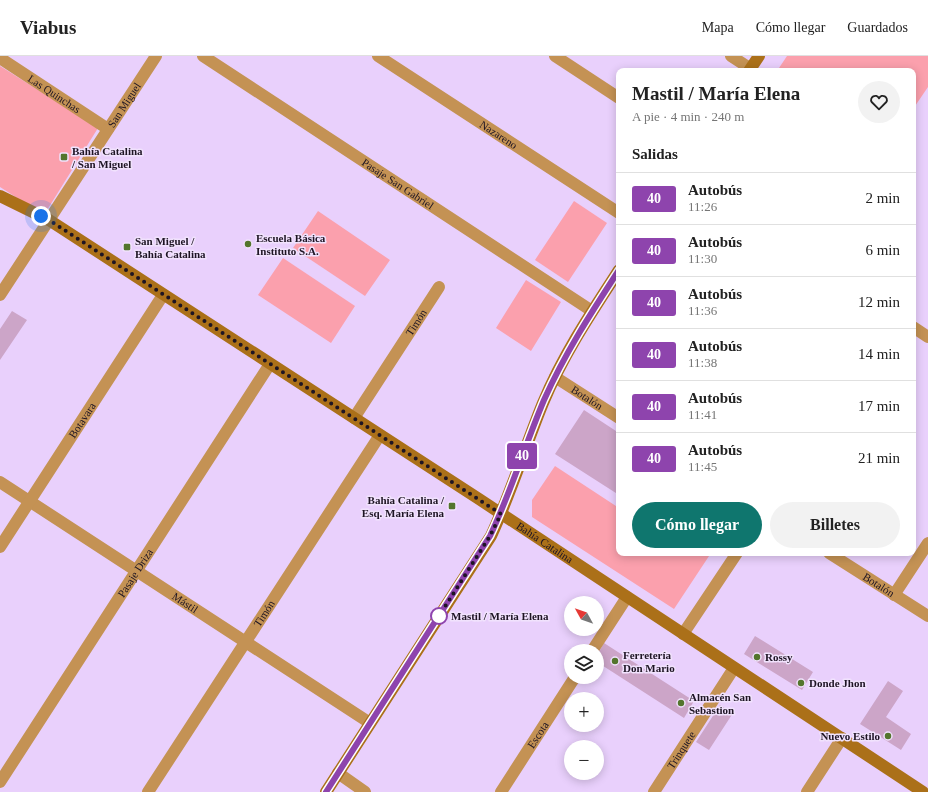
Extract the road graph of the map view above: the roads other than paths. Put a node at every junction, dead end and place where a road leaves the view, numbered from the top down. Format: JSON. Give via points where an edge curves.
{"nodes":[{"id":1,"x":156,"y":56,"type":"edge"},
{"id":2,"x":203,"y":56,"type":"edge"},
{"id":3,"x":378,"y":56,"type":"edge"},
{"id":4,"x":555,"y":56,"type":"edge"},
{"id":5,"x":731,"y":56,"type":"edge"},
{"id":6,"x":759,"y":56,"type":"edge"},
{"id":7,"x":3,"y":58,"type":"edge"},
{"id":8,"x":747,"y":68,"type":"edge"},
{"id":9,"x":751,"y":68,"type":"edge"},
{"id":10,"x":616,"y":96,"type":"edge"},
{"id":11,"x":108,"y":129,"type":"junction"},
{"id":12,"x":0,"y":196,"type":"edge"},
{"id":13,"x":616,"y":211,"type":"edge"},
{"id":14,"x":49,"y":220,"type":"junction"},
{"id":15,"x":616,"y":275,"type":"edge"},
{"id":16,"x":440,"y":287,"type":"dead end"},
{"id":17,"x":163,"y":294,"type":"junction"},
{"id":18,"x":0,"y":295,"type":"edge"},
{"id":19,"x":592,"y":311,"type":"junction"},
{"id":20,"x":916,"y":329,"type":"edge"},
{"id":21,"x":928,"y":337,"type":"edge"},
{"id":22,"x":270,"y":364,"type":"junction"},
{"id":23,"x":555,"y":377,"type":"junction"},
{"id":24,"x":616,"y":416,"type":"edge"},
{"id":25,"x":354,"y":418,"type":"junction"},
{"id":26,"x":380,"y":435,"type":"junction"},
{"id":27,"x":0,"y":482,"type":"edge"},
{"id":28,"x":29,"y":501,"type":"junction"},
{"id":29,"x":501,"y":514,"type":"junction"},
{"id":30,"x":928,"y":543,"type":"edge"},
{"id":31,"x":0,"y":547,"type":"edge"},
{"id":32,"x":735,"y":556,"type":"edge"},
{"id":33,"x":834,"y":556,"type":"edge"},
{"id":34,"x":136,"y":571,"type":"junction"},
{"id":35,"x":894,"y":595,"type":"junction"},
{"id":36,"x":627,"y":597,"type":"junction"},
{"id":37,"x":928,"y":616,"type":"edge"},
{"id":38,"x":684,"y":634,"type":"junction"},
{"id":39,"x":246,"y":642,"type":"junction"},
{"id":40,"x":597,"y":644,"type":"edge"},
{"id":41,"x":734,"y":668,"type":"junction"},
{"id":42,"x":570,"y":684,"type":"edge"},
{"id":43,"x":370,"y":723,"type":"junction"},
{"id":44,"x":842,"y":738,"type":"junction"},
{"id":45,"x":338,"y":773,"type":"junction"},
{"id":46,"x":0,"y":782,"type":"edge"},
{"id":47,"x":148,"y":792,"type":"edge"},
{"id":48,"x":326,"y":792,"type":"edge"},
{"id":49,"x":365,"y":792,"type":"edge"},
{"id":50,"x":501,"y":792,"type":"edge"},
{"id":51,"x":654,"y":792,"type":"edge"},
{"id":52,"x":807,"y":792,"type":"edge"},
{"id":53,"x":923,"y":792,"type":"edge"}],
"edges":[{"from":1,"to":11,"type":"street","name":"San Miguel"},
{"from":2,"to":19,"type":"street","name":"Pasaje San Gabriel"},
{"from":3,"to":13,"type":"street","name":"Nazareno"},
{"from":4,"to":10,"type":"street"},
{"from":5,"to":8,"type":"street"},
{"from":6,"to":9,"type":"street"},
{"from":7,"to":11,"type":"street","name":"Las Quinchas"},
{"from":11,"to":14,"type":"street","name":"San Miguel"},
{"from":12,"to":14,"type":"street","name":"Bahía Catalina"},
{"from":14,"to":17,"type":"street","name":"Bahía Catalina"},
{"from":14,"to":18,"type":"street","name":"San Miguel"},
{"from":15,"to":19,"type":"street"},
{"from":16,"to":25,"type":"street","name":"Timón"},
{"from":17,"to":22,"type":"street","name":"Bahía Catalina"},
{"from":17,"to":28,"type":"street","name":"Botavara"},
{"from":19,"to":23,"type":"street","via":[[566,353]]},
{"from":20,"to":21,"type":"street"},
{"from":22,"to":25,"type":"street","name":"Bahía Catalina"},
{"from":22,"to":34,"type":"street","name":"Pasaje Driza"},
{"from":23,"to":24,"type":"street","name":"Botalón"},
{"from":23,"to":29,"type":"street"},
{"from":25,"to":26,"type":"street","name":"Bahía Catalina"},
{"from":26,"to":29,"type":"street","name":"Bahía Catalina"},
{"from":26,"to":39,"type":"street","name":"Timón"},
{"from":27,"to":28,"type":"street","name":"Mástil"},
{"from":28,"to":31,"type":"street","name":"Botavara"},
{"from":28,"to":34,"type":"street","name":"Mástil"},
{"from":29,"to":36,"type":"street","name":"Bahía Catalina"},
{"from":29,"to":43,"type":"street","via":[[490,536]]},
{"from":30,"to":35,"type":"street"},
{"from":32,"to":38,"type":"street"},
{"from":33,"to":35,"type":"street","name":"Botalón"},
{"from":34,"to":39,"type":"street","name":"Mástil"},
{"from":34,"to":46,"type":"street","name":"Pasaje Driza"},
{"from":35,"to":37,"type":"street","name":"Botalón"},
{"from":36,"to":38,"type":"street","name":"Bahía Catalina"},
{"from":36,"to":40,"type":"street"},
{"from":38,"to":41,"type":"street","name":"Bahía Catalina"},
{"from":39,"to":43,"type":"street","name":"Mástil"},
{"from":39,"to":47,"type":"street","name":"Timón"},
{"from":41,"to":44,"type":"street","name":"Bahía Catalina"},
{"from":41,"to":51,"type":"street","name":"Trinquete"},
{"from":42,"to":50,"type":"street","name":"Escota"},
{"from":43,"to":45,"type":"street"},
{"from":44,"to":52,"type":"street"},
{"from":44,"to":53,"type":"street","name":"Bahía Catalina"},
{"from":45,"to":48,"type":"street"},
{"from":45,"to":49,"type":"street"}]}
